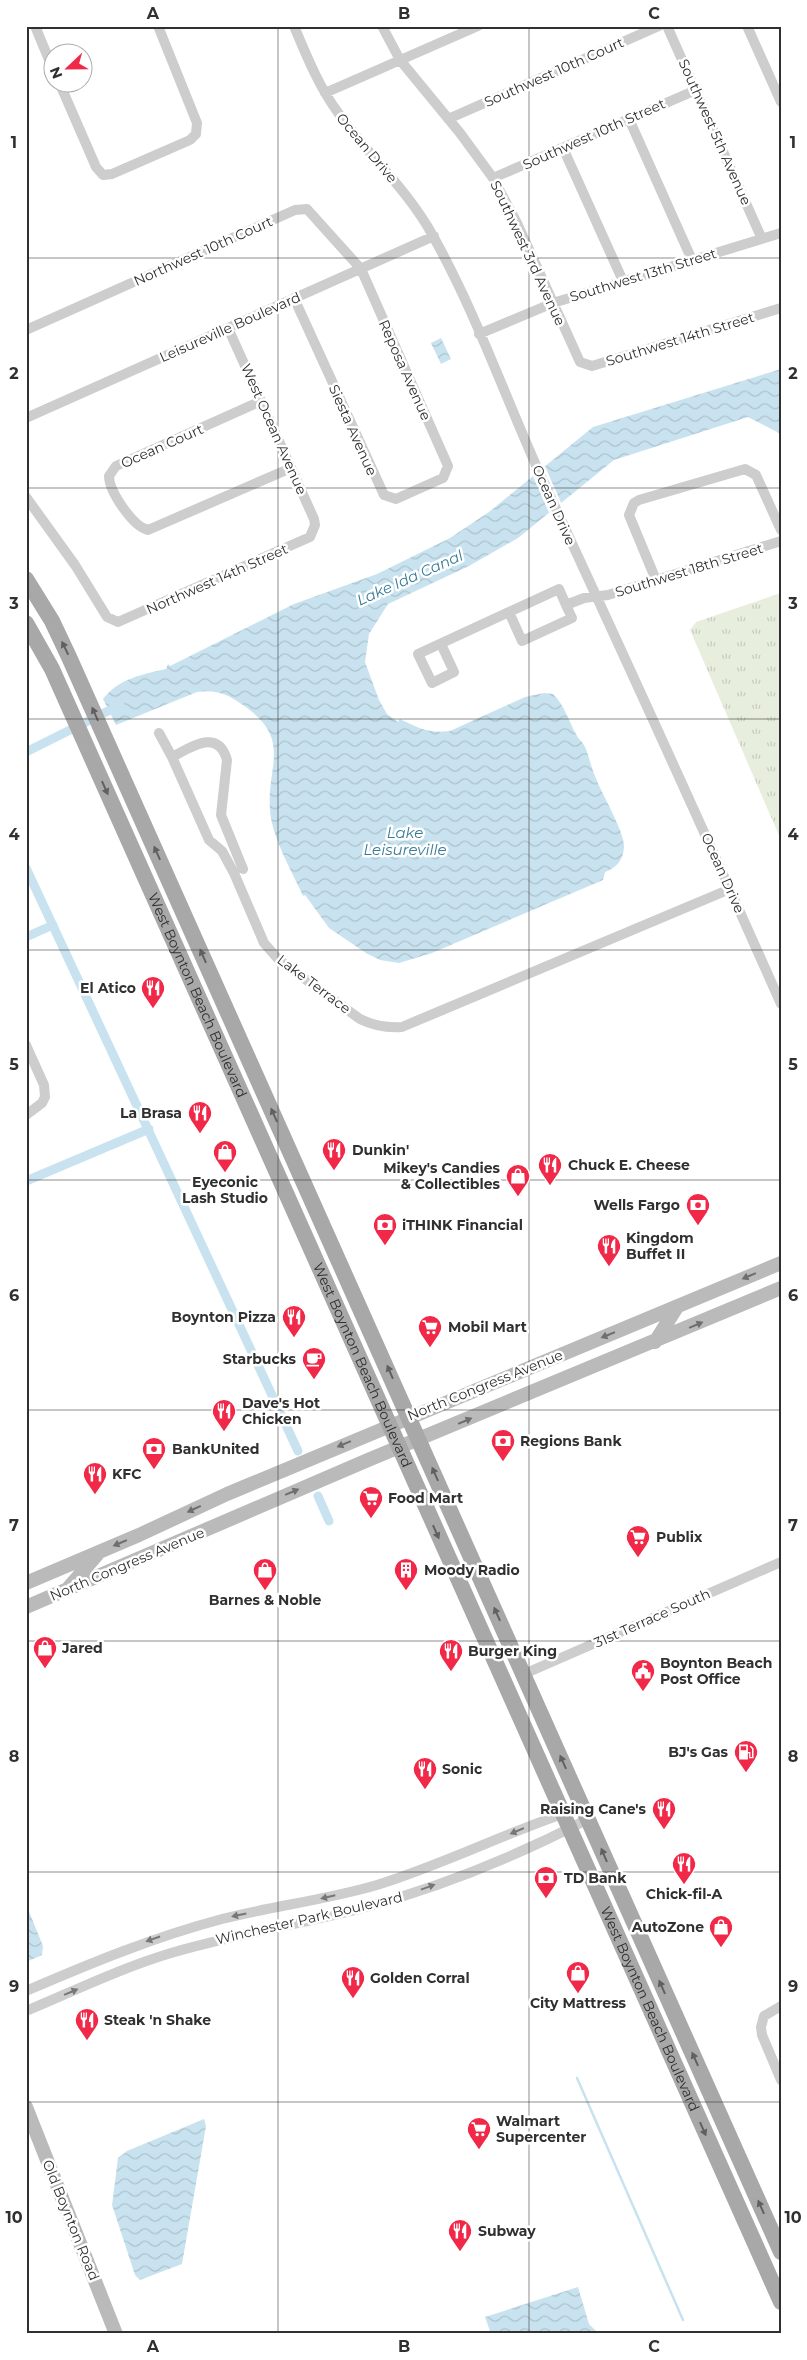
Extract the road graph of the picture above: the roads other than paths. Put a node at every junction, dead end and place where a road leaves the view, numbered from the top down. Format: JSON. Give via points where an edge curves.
{"nodes":[{"id":1,"x":35,"y":26,"type":"edge"},
{"id":2,"x":158,"y":26,"type":"edge"},
{"id":3,"x":294,"y":26,"type":"edge"},
{"id":4,"x":382,"y":26,"type":"edge"},
{"id":5,"x":478,"y":26,"type":"edge"},
{"id":6,"x":660,"y":26,"type":"edge"},
{"id":7,"x":668,"y":26,"type":"edge"},
{"id":8,"x":747,"y":26,"type":"edge"},
{"id":9,"x":42,"y":43,"type":"edge"},
{"id":10,"x":400,"y":60,"type":"junction"},
{"id":11,"x":696,"y":90,"type":"junction"},
{"id":12,"x":63,"y":92,"type":"edge"},
{"id":13,"x":325,"y":93,"type":"junction"},
{"id":14,"x":781,"y":102,"type":"edge"},
{"id":15,"x":448,"y":119,"type":"junction"},
{"id":16,"x":629,"y":119,"type":"junction"},
{"id":17,"x":563,"y":148,"type":"junction"},
{"id":18,"x":493,"y":178,"type":"junction"},
{"id":19,"x":781,"y":233,"type":"edge"},
{"id":20,"x":434,"y":236,"type":"junction"},
{"id":21,"x":762,"y":239,"type":"junction"},
{"id":22,"x":692,"y":260,"type":"junction"},
{"id":23,"x":361,"y":269,"type":"junction"},
{"id":24,"x":622,"y":281,"type":"junction"},
{"id":25,"x":294,"y":298,"type":"junction"},
{"id":26,"x":553,"y":303,"type":"junction"},
{"id":27,"x":781,"y":308,"type":"edge"},
{"id":28,"x":228,"y":328,"type":"junction"},
{"id":29,"x":26,"y":330,"type":"edge"},
{"id":30,"x":480,"y":334,"type":"junction"},
{"id":31,"x":580,"y":362,"type":"joint"},
{"id":32,"x":261,"y":401,"type":"junction"},
{"id":33,"x":26,"y":418,"type":"edge"},
{"id":34,"x":291,"y":468,"type":"junction"},
{"id":35,"x":447,"y":472,"type":"joint"},
{"id":36,"x":26,"y":497,"type":"edge"},
{"id":37,"x":781,"y":530,"type":"edge"},
{"id":38,"x":314,"y":532,"type":"joint"},
{"id":39,"x":781,"y":541,"type":"edge"},
{"id":40,"x":26,"y":579,"type":"edge"},
{"id":41,"x":656,"y":580,"type":"junction"},
{"id":42,"x":596,"y":596,"type":"junction"},
{"id":43,"x":566,"y":605,"type":"junction"},
{"id":44,"x":509,"y":612,"type":"junction"},
{"id":45,"x":26,"y":622,"type":"edge"},
{"id":46,"x":441,"y":644,"type":"dead end"},
{"id":47,"x":159,"y":733,"type":"dead end"},
{"id":48,"x":172,"y":757,"type":"junction"},
{"id":49,"x":243,"y":869,"type":"dead end"},
{"id":50,"x":730,"y":889,"type":"junction"},
{"id":51,"x":781,"y":1004,"type":"edge"},
{"id":52,"x":26,"y":1045,"type":"edge"},
{"id":53,"x":26,"y":1115,"type":"edge"},
{"id":54,"x":261,"y":1138,"type":"junction"},
{"id":55,"x":290,"y":1151,"type":"junction"},
{"id":56,"x":275,"y":1170,"type":"junction"},
{"id":57,"x":304,"y":1181,"type":"junction"},
{"id":58,"x":781,"y":1263,"type":"edge"},
{"id":59,"x":781,"y":1288,"type":"edge"},
{"id":60,"x":677,"y":1307,"type":"junction"},
{"id":61,"x":635,"y":1324,"type":"junction"},
{"id":62,"x":654,"y":1342,"type":"junction"},
{"id":63,"x":625,"y":1354,"type":"junction"},
{"id":64,"x":409,"y":1417,"type":"junction"},
{"id":65,"x":389,"y":1426,"type":"junction"},
{"id":66,"x":420,"y":1440,"type":"junction"},
{"id":67,"x":398,"y":1448,"type":"junction"},
{"id":68,"x":100,"y":1551,"type":"junction"},
{"id":69,"x":781,"y":1562,"type":"edge"},
{"id":70,"x":68,"y":1565,"type":"junction"},
{"id":71,"x":26,"y":1583,"type":"edge"},
{"id":72,"x":66,"y":1590,"type":"junction"},
{"id":73,"x":42,"y":1600,"type":"junction"},
{"id":74,"x":26,"y":1607,"type":"edge"},
{"id":75,"x":524,"y":1674,"type":"junction"},
{"id":76,"x":586,"y":1813,"type":"junction"},
{"id":77,"x":562,"y":1814,"type":"junction"},
{"id":78,"x":569,"y":1829,"type":"junction"},
{"id":79,"x":26,"y":1991,"type":"edge"},
{"id":80,"x":781,"y":2006,"type":"edge"},
{"id":81,"x":26,"y":2011,"type":"edge"},
{"id":82,"x":781,"y":2080,"type":"edge"},
{"id":83,"x":26,"y":2107,"type":"edge"},
{"id":84,"x":781,"y":2252,"type":"edge"},
{"id":85,"x":781,"y":2302,"type":"edge"},
{"id":86,"x":116,"y":2334,"type":"edge"}],
"edges":[{"from":1,"to":9,"type":"street"},
{"from":2,"to":12,"type":"street","via":[[197,123],[196,134],[190,140],[103,175],[96,167]]},
{"from":3,"to":13,"type":"street","name":"Ocean Drive"},
{"from":4,"to":10,"type":"street","name":"Southwest 3rd Avenue"},
{"from":5,"to":10,"type":"street"},
{"from":6,"to":15,"type":"street","name":"Southwest 10th Court"},
{"from":7,"to":11,"type":"street","name":"Southwest 5th Avenue"},
{"from":8,"to":14,"type":"street"},
{"from":10,"to":13,"type":"street"},
{"from":10,"to":15,"type":"street","name":"Southwest 3rd Avenue"},
{"from":11,"to":16,"type":"street","name":"Southwest 10th Street"},
{"from":11,"to":21,"type":"street","name":"Southwest 5th Avenue"},
{"from":13,"to":20,"type":"street","name":"Ocean Drive"},
{"from":15,"to":18,"type":"street","name":"Southwest 3rd Avenue"},
{"from":16,"to":17,"type":"street","name":"Southwest 10th Street"},
{"from":16,"to":22,"type":"street"},
{"from":17,"to":18,"type":"street","name":"Southwest 10th Street"},
{"from":17,"to":24,"type":"street"},
{"from":18,"to":26,"type":"street","name":"Southwest 3rd Avenue"},
{"from":19,"to":21,"type":"street","name":"Southwest 13th Street"},
{"from":20,"to":23,"type":"street","name":"Leisureville Boulevard"},
{"from":20,"to":30,"type":"street","name":"Ocean Drive"},
{"from":21,"to":22,"type":"street","name":"Southwest 13th Street"},
{"from":22,"to":24,"type":"street","name":"Southwest 13th Street"},
{"from":23,"to":25,"type":"street","name":"Leisureville Boulevard"},
{"from":23,"to":29,"type":"street","name":"Northwest 10th Court","via":[[313,213],[301,208]]},
{"from":23,"to":35,"type":"street","name":"Reposa Avenue","via":[[448,466]]},
{"from":24,"to":26,"type":"street","name":"Southwest 13th Street"},
{"from":25,"to":28,"type":"street","name":"Leisureville Boulevard"},
{"from":25,"to":35,"type":"street","name":"Siesta Avenue","via":[[384,495],[396,499],[438,481]]},
{"from":26,"to":30,"type":"street","name":"Southwest 13th Street"},
{"from":26,"to":31,"type":"street","name":"Southwest 3rd Avenue"},
{"from":27,"to":31,"type":"street","name":"Southwest 14th Street","via":[[592,366]]},
{"from":28,"to":32,"type":"street","name":"West Ocean Avenue"},
{"from":28,"to":33,"type":"street","name":"Leisureville Boulevard"},
{"from":30,"to":42,"type":"street","name":"Ocean Drive"},
{"from":32,"to":34,"type":"street","name":"West Ocean Avenue"},
{"from":32,"to":34,"type":"street","name":"Ocean Court","via":[[116,466],[109,476],[111,489],[136,525],[148,530]]},
{"from":34,"to":38,"type":"street","name":"West Ocean Avenue","via":[[314,519]]},
{"from":36,"to":38,"type":"street","name":"Northwest 14th Street","via":[[75,565],[107,618],[118,622],[310,537]]},
{"from":37,"to":41,"type":"street","via":[[756,475],[745,469],[639,500],[629,515]]},
{"from":39,"to":41,"type":"street","name":"Southwest 18th Street"},
{"from":55,"to":40,"type":"main road","name":"West Boynton Beach Boulevard","one_way":true,"via":[[85,692],[52,621]]},
{"from":41,"to":42,"type":"street","name":"Southwest 18th Street"},
{"from":42,"to":43,"type":"street","name":"Southwest 18th Street"},
{"from":42,"to":50,"type":"street","name":"Ocean Drive"},
{"from":43,"to":44,"type":"street","via":[[558,589]]},
{"from":43,"to":44,"type":"street","via":[[572,618],[522,641]]},
{"from":44,"to":46,"type":"street"},
{"from":45,"to":54,"type":"main road","name":"West Boynton Beach Boulevard","one_way":true,"via":[[52,669]]},
{"from":47,"to":48,"type":"street","name":"Lake Terrace"},
{"from":48,"to":49,"type":"street","via":[[208,741],[224,751],[227,760],[221,816]]},
{"from":48,"to":50,"type":"street","name":"Lake Terrace","via":[[209,840],[224,855],[268,948],[317,988],[372,1025],[402,1027]]},
{"from":50,"to":51,"type":"street","name":"Ocean Drive"},
{"from":52,"to":53,"type":"street","via":[[45,1091],[42,1103]]},
{"from":54,"to":55,"type":"main road"},
{"from":54,"to":56,"type":"main road","name":"West Boynton Beach Boulevard"},
{"from":55,"to":57,"type":"main road","name":"West Boynton Beach Boulevard"},
{"from":56,"to":57,"type":"main road"},
{"from":56,"to":65,"type":"main road","name":"West Boynton Beach Boulevard"},
{"from":64,"to":57,"type":"main road","name":"West Boynton Beach Boulevard","one_way":true},
{"from":58,"to":60,"type":"main road","name":"North Congress Avenue","one_way":true},
{"from":62,"to":59,"type":"main road","name":"North Congress Avenue","one_way":true},
{"from":60,"to":61,"type":"main road","name":"North Congress Avenue"},
{"from":60,"to":62,"type":"main road"},
{"from":61,"to":63,"type":"main road"},
{"from":61,"to":64,"type":"main road","name":"North Congress Avenue","one_way":true},
{"from":62,"to":63,"type":"main road","name":"North Congress Avenue"},
{"from":66,"to":63,"type":"main road","name":"North Congress Avenue","one_way":true},
{"from":64,"to":65,"type":"main road","name":"North Congress Avenue"},
{"from":64,"to":66,"type":"main road","name":"West Boynton Beach Boulevard"},
{"from":65,"to":67,"type":"main road","name":"West Boynton Beach Boulevard"},
{"from":65,"to":68,"type":"main road","name":"North Congress Avenue","one_way":true},
{"from":66,"to":67,"type":"main road","name":"North Congress Avenue"},
{"from":75,"to":66,"type":"main road","name":"West Boynton Beach Boulevard","one_way":true},
{"from":72,"to":67,"type":"main road","name":"North Congress Avenue","one_way":true},
{"from":67,"to":77,"type":"main road","name":"West Boynton Beach Boulevard","one_way":true},
{"from":68,"to":70,"type":"main road","name":"North Congress Avenue"},
{"from":68,"to":72,"type":"main road"},
{"from":69,"to":75,"type":"street","name":"31st Terrace South"},
{"from":70,"to":71,"type":"main road","name":"North Congress Avenue"},
{"from":70,"to":73,"type":"main road"},
{"from":72,"to":73,"type":"main road","name":"North Congress Avenue"},
{"from":73,"to":74,"type":"main road","name":"North Congress Avenue"},
{"from":76,"to":75,"type":"main road","name":"West Boynton Beach Boulevard","one_way":true},
{"from":76,"to":77,"type":"street","name":"Winchester Park Boulevard"},
{"from":76,"to":78,"type":"street","name":"Winchester Park Boulevard"},
{"from":84,"to":76,"type":"main road","name":"West Boynton Beach Boulevard","one_way":true},
{"from":77,"to":78,"type":"main road","name":"West Boynton Beach Boulevard"},
{"from":77,"to":79,"type":"street","name":"Winchester Park Boulevard","one_way":true,"via":[[397,1878],[343,1894],[224,1918],[162,1936]]},
{"from":81,"to":78,"type":"street","name":"Winchester Park Boulevard","one_way":true,"via":[[108,1975],[168,1954],[229,1936],[348,1912],[410,1894]]},
{"from":78,"to":85,"type":"main road","name":"West Boynton Beach Boulevard","one_way":true},
{"from":80,"to":82,"type":"street","via":[[764,2016],[761,2027]]},
{"from":83,"to":86,"type":"main road","name":"Old Boynton Road"}]}
